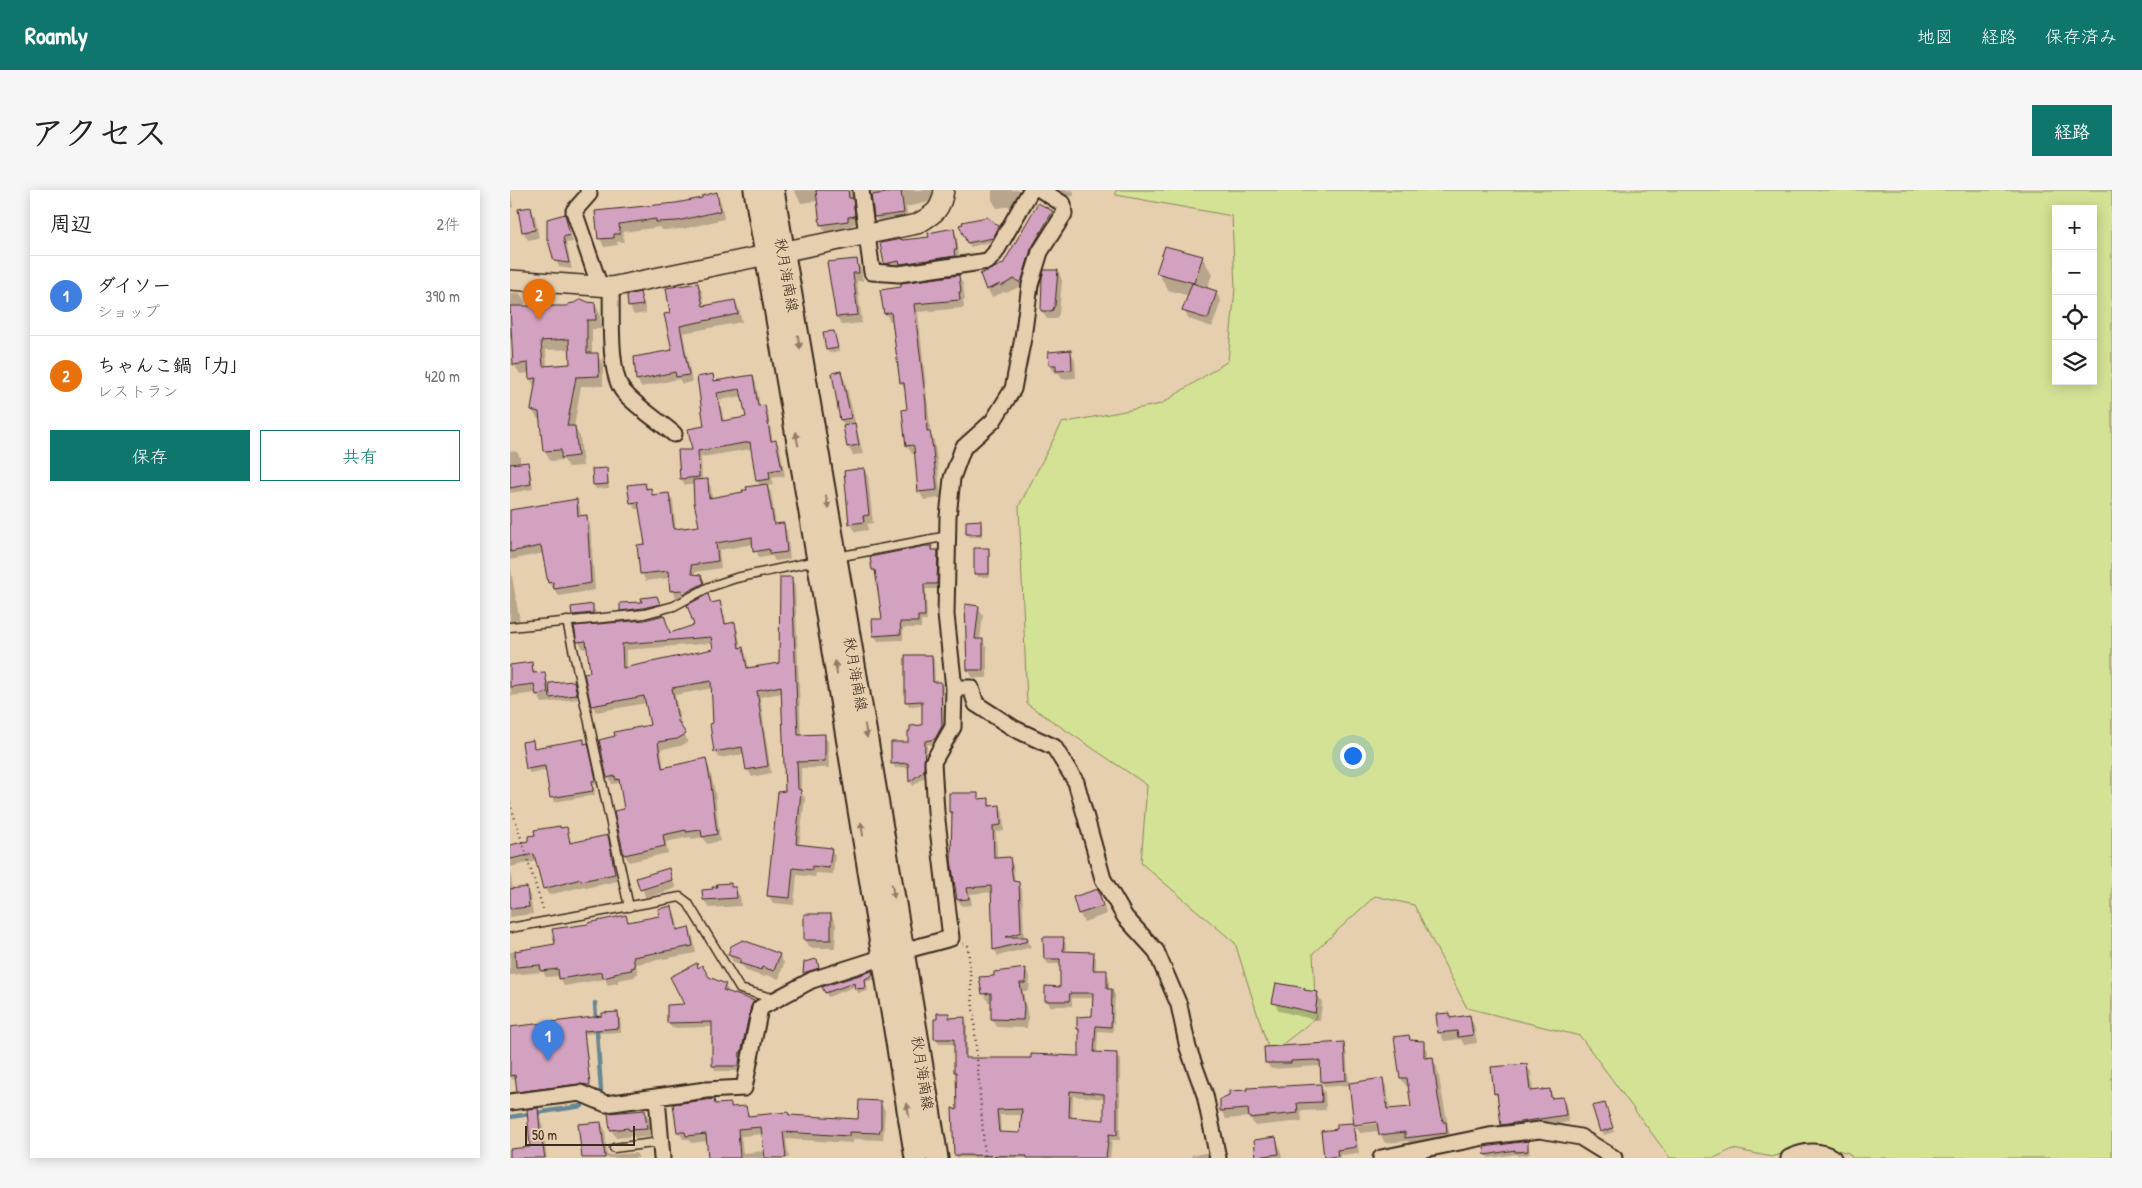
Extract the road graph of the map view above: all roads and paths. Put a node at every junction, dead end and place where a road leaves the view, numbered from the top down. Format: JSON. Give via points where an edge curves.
{"nodes":[{"id":1,"x":588,"y":190,"type":"edge"},
{"id":2,"x":755,"y":190,"type":"edge"},
{"id":3,"x":773,"y":190,"type":"edge"},
{"id":4,"x":861,"y":190,"type":"edge"},
{"id":5,"x":944,"y":190,"type":"edge"},
{"id":6,"x":1031,"y":190,"type":"edge"},
{"id":7,"x":1042,"y":190,"type":"edge"},
{"id":8,"x":867,"y":234,"type":"junction"},
{"id":9,"x":774,"y":253,"type":"junction"},
{"id":10,"x":510,"y":280,"type":"edge"},
{"id":11,"x":605,"y":287,"type":"junction"},
{"id":12,"x":674,"y":434,"type":"dead end"},
{"id":13,"x":948,"y":536,"type":"junction"},
{"id":14,"x":827,"y":559,"type":"junction"},
{"id":15,"x":567,"y":621,"type":"junction"},
{"id":16,"x":510,"y":627,"type":"edge"},
{"id":17,"x":954,"y":688,"type":"junction"},
{"id":18,"x":510,"y":803,"type":"edge"},
{"id":19,"x":629,"y":907,"type":"junction"},
{"id":20,"x":546,"y":921,"type":"junction"},
{"id":21,"x":510,"y":928,"type":"edge"},
{"id":22,"x":951,"y":938,"type":"junction"},
{"id":23,"x":903,"y":950,"type":"junction"},
{"id":24,"x":883,"y":958,"type":"junction"},
{"id":25,"x":777,"y":999,"type":"junction"},
{"id":26,"x":657,"y":1097,"type":"junction"},
{"id":27,"x":510,"y":1102,"type":"edge"},
{"id":28,"x":661,"y":1142,"type":"junction"},
{"id":29,"x":614,"y":1148,"type":"dead end"},
{"id":30,"x":662,"y":1158,"type":"edge"},
{"id":31,"x":916,"y":1158,"type":"edge"},
{"id":32,"x":937,"y":1158,"type":"edge"},
{"id":33,"x":985,"y":1158,"type":"edge"},
{"id":34,"x":1218,"y":1158,"type":"edge"},
{"id":35,"x":1381,"y":1158,"type":"edge"},
{"id":36,"x":1614,"y":1158,"type":"edge"},
{"id":37,"x":1789,"y":1158,"type":"edge"},
{"id":38,"x":1833,"y":1158,"type":"edge"}],
"edges":[{"from":1,"to":11,"type":"street","via":[[589,194],[574,211]]},
{"from":2,"to":9,"type":"main road","name":"秋月海南線"},
{"from":3,"to":9,"type":"main road","name":"秋月海南線"},
{"from":4,"to":8,"type":"street"},
{"from":5,"to":8,"type":"street","via":[[941,205],[934,214],[917,224]]},
{"from":6,"to":8,"type":"street","via":[[988,261],[899,274],[872,272]]},
{"from":7,"to":13,"type":"street","via":[[1063,204],[1064,214],[1040,252],[1030,285],[1013,389],[993,421],[963,448],[960,455],[952,478]]},
{"from":8,"to":9,"type":"street"},
{"from":9,"to":11,"type":"street"},
{"from":9,"to":14,"type":"main road","name":"秋月海南線"},
{"from":10,"to":11,"type":"street"},
{"from":11,"to":12,"type":"street","via":[[618,382],[624,392]]},
{"from":13,"to":14,"type":"lane"},
{"from":13,"to":17,"type":"street","via":[[946,616]]},
{"from":14,"to":15,"type":"lane","via":[[709,586],[674,606],[644,614]]},
{"from":14,"to":23,"type":"main road","name":"秋月海南線","one_way":true},
{"from":24,"to":14,"type":"main road","name":"秋月海南線","one_way":true},
{"from":15,"to":16,"type":"lane"},
{"from":15,"to":19,"type":"lane"},
{"from":17,"to":22,"type":"street","via":[[953,727],[933,762]]},
{"from":17,"to":34,"type":"street","via":[[971,688],[976,704],[1015,729],[1054,747],[1076,782],[1103,879],[1125,917],[1156,951],[1179,1004],[1188,1048],[1205,1095]]},
{"from":18,"to":20,"type":"path"},
{"from":19,"to":20,"type":"lane"},
{"from":19,"to":25,"type":"lane","via":[[680,897],[688,903],[740,989]]},
{"from":20,"to":21,"type":"lane"},
{"from":22,"to":23,"type":"street"},
{"from":22,"to":33,"type":"path","via":[[968,946]]},
{"from":23,"to":24,"type":"street"},
{"from":23,"to":32,"type":"main road","name":"秋月海南線"},
{"from":24,"to":25,"type":"street","via":[[812,980]]},
{"from":31,"to":24,"type":"main road","name":"秋月海南線","one_way":true},
{"from":25,"to":26,"type":"street","via":[[760,1008],[744,1088]]},
{"from":26,"to":27,"type":"street","via":[[606,1104],[580,1093]]},
{"from":26,"to":28,"type":"street"},
{"from":28,"to":29,"type":"lane"},
{"from":28,"to":30,"type":"street"},
{"from":35,"to":36,"type":"street","via":[[1489,1136],[1540,1130],[1580,1137]]},
{"from":37,"to":38,"type":"street","via":[[1810,1151]]}]}
